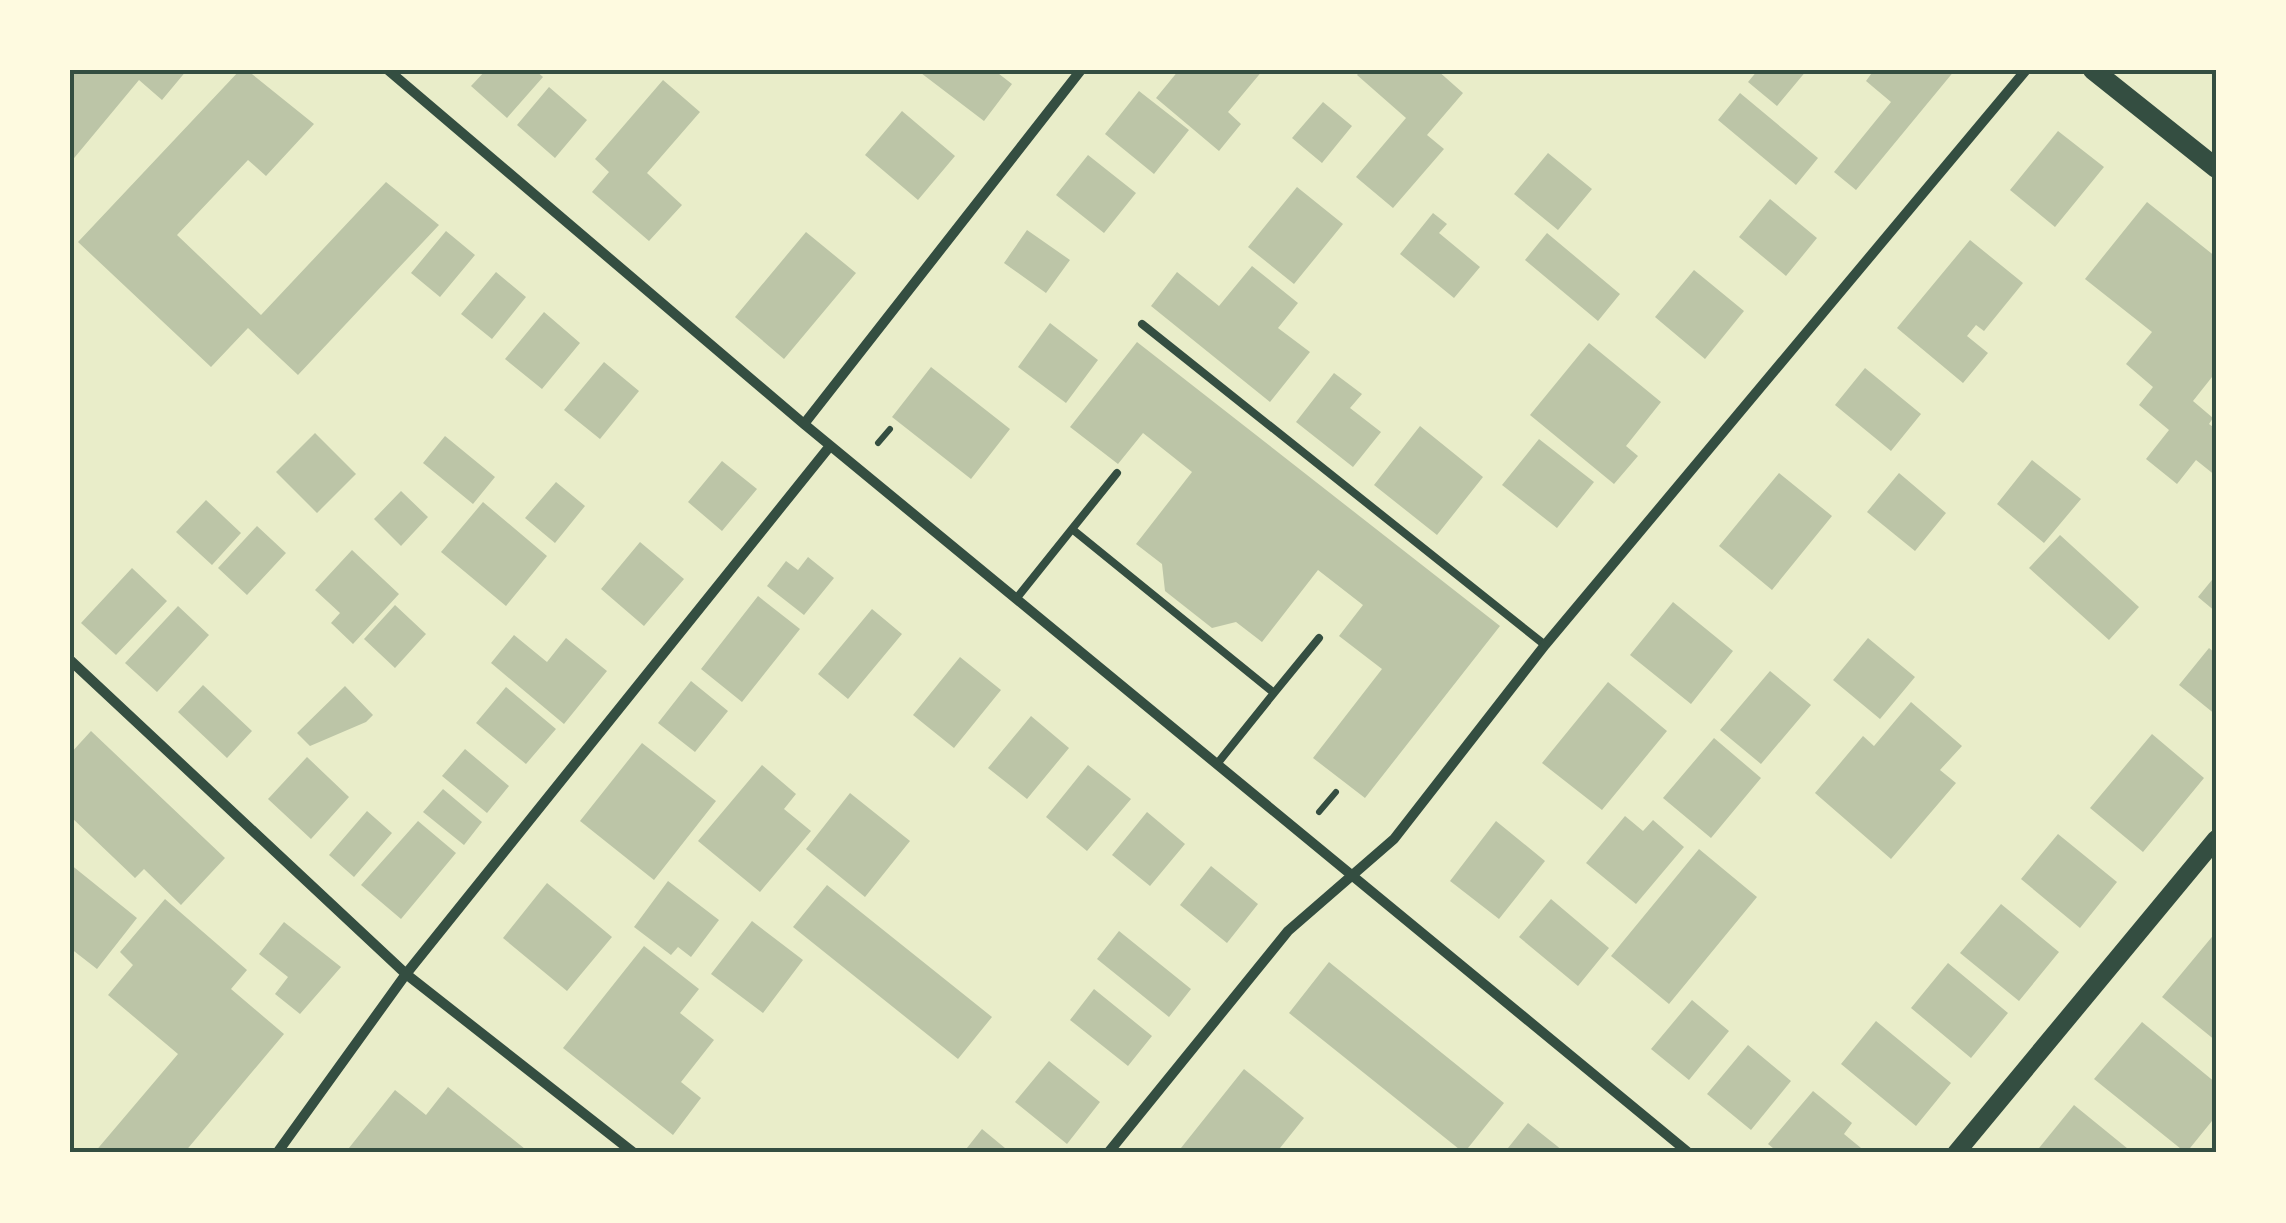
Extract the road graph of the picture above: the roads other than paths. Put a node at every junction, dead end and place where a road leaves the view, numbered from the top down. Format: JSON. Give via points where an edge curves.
{"nodes":[{"id":1,"x":388,"y":70,"type":"edge"},
{"id":2,"x":1081,"y":70,"type":"edge"},
{"id":3,"x":2026,"y":70,"type":"edge"},
{"id":4,"x":2094,"y":70,"type":"edge"},
{"id":5,"x":2216,"y":168,"type":"edge"},
{"id":6,"x":1142,"y":324,"type":"dead end"},
{"id":7,"x":804,"y":424,"type":"junction"},
{"id":8,"x":830,"y":446,"type":"junction"},
{"id":9,"x":1116,"y":473,"type":"dead end"},
{"id":10,"x":1072,"y":529,"type":"junction"},
{"id":11,"x":1016,"y":598,"type":"junction"},
{"id":12,"x":1319,"y":638,"type":"dead end"},
{"id":13,"x":1545,"y":645,"type":"junction"},
{"id":14,"x":70,"y":660,"type":"edge"},
{"id":15,"x":1274,"y":693,"type":"junction"},
{"id":16,"x":1217,"y":764,"type":"junction"},
{"id":17,"x":2216,"y":839,"type":"edge"},
{"id":18,"x":1355,"y":875,"type":"junction"},
{"id":19,"x":406,"y":974,"type":"junction"},
{"id":20,"x":277,"y":1153,"type":"edge"},
{"id":21,"x":634,"y":1153,"type":"edge"},
{"id":22,"x":1108,"y":1153,"type":"edge"},
{"id":23,"x":1689,"y":1153,"type":"edge"},
{"id":24,"x":1956,"y":1153,"type":"edge"}],
"edges":[{"from":1,"to":7,"type":"street"},
{"from":2,"to":7,"type":"street"},
{"from":3,"to":13,"type":"street"},
{"from":4,"to":5,"type":"main road"},
{"from":6,"to":13,"type":"lane"},
{"from":7,"to":8,"type":"street"},
{"from":8,"to":11,"type":"street"},
{"from":8,"to":19,"type":"street"},
{"from":9,"to":10,"type":"lane"},
{"from":10,"to":11,"type":"lane"},
{"from":10,"to":15,"type":"lane"},
{"from":11,"to":16,"type":"street"},
{"from":12,"to":15,"type":"lane"},
{"from":13,"to":18,"type":"street","via":[[1394,839]]},
{"from":14,"to":19,"type":"street"},
{"from":15,"to":16,"type":"lane"},
{"from":16,"to":18,"type":"street"},
{"from":17,"to":24,"type":"street"},
{"from":18,"to":22,"type":"street","via":[[1288,931]]},
{"from":18,"to":23,"type":"street"},
{"from":19,"to":20,"type":"street"},
{"from":19,"to":21,"type":"street"}]}
